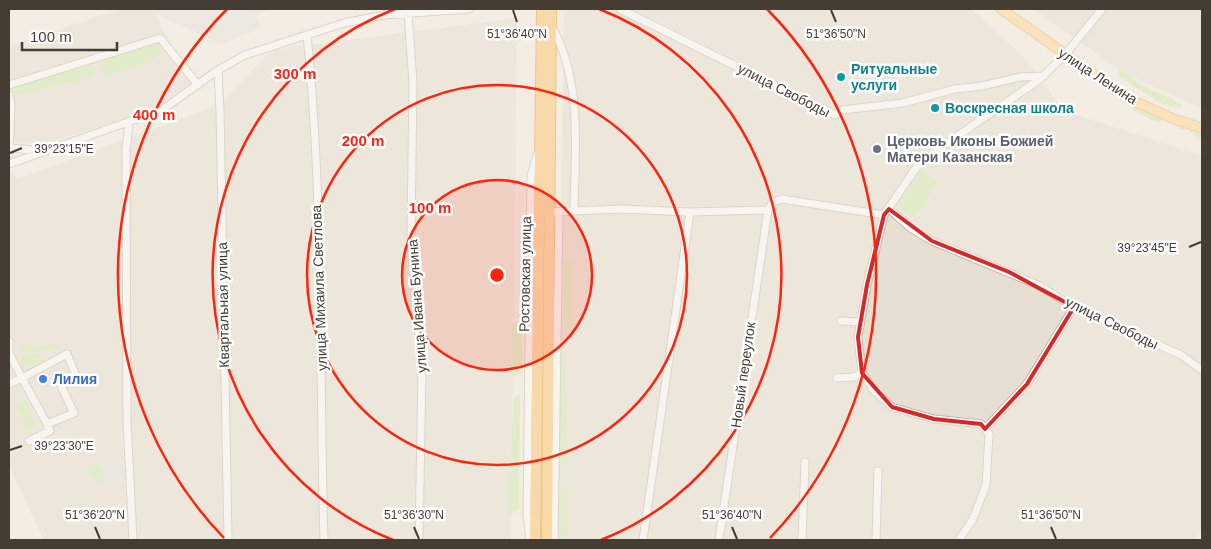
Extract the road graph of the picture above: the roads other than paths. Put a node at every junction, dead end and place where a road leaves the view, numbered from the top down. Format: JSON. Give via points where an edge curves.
{"nodes":[{"id":1,"x":469,"y":9,"type":"edge"},
{"id":2,"x":542,"y":9,"type":"edge"},
{"id":3,"x":551,"y":9,"type":"edge"},
{"id":4,"x":620,"y":9,"type":"edge"},
{"id":5,"x":1001,"y":9,"type":"edge"},
{"id":6,"x":1102,"y":9,"type":"edge"},
{"id":7,"x":408,"y":13,"type":"junction"},
{"id":8,"x":551,"y":24,"type":"junction"},
{"id":9,"x":307,"y":35,"type":"junction"},
{"id":10,"x":1066,"y":55,"type":"junction"},
{"id":11,"x":218,"y":70,"type":"junction"},
{"id":12,"x":1044,"y":76,"type":"junction"},
{"id":13,"x":9,"y":85,"type":"edge"},
{"id":14,"x":198,"y":85,"type":"junction"},
{"id":15,"x":9,"y":95,"type":"edge"},
{"id":16,"x":129,"y":123,"type":"junction"},
{"id":17,"x":1202,"y":128,"type":"edge"},
{"id":18,"x":540,"y":148,"type":"junction"},
{"id":19,"x":9,"y":150,"type":"edge"},
{"id":20,"x":46,"y":151,"type":"junction"},
{"id":21,"x":9,"y":164,"type":"edge"},
{"id":22,"x":768,"y":210,"type":"junction"},
{"id":23,"x":574,"y":211,"type":"junction"},
{"id":24,"x":548,"y":212,"type":"junction"},
{"id":25,"x":559,"y":212,"type":"junction"},
{"id":26,"x":690,"y":212,"type":"junction"},
{"id":27,"x":886,"y":212,"type":"junction"},
{"id":28,"x":1074,"y":307,"type":"junction"},
{"id":29,"x":841,"y":321,"type":"dead end"},
{"id":30,"x":860,"y":322,"type":"junction"},
{"id":31,"x":9,"y":341,"type":"edge"},
{"id":32,"x":1202,"y":370,"type":"edge"},
{"id":33,"x":862,"y":373,"type":"junction"},
{"id":34,"x":22,"y":378,"type":"junction"},
{"id":35,"x":837,"y":378,"type":"dead end"},
{"id":36,"x":9,"y":384,"type":"edge"},
{"id":37,"x":47,"y":424,"type":"junction"},
{"id":38,"x":985,"y":429,"type":"junction"},
{"id":39,"x":29,"y":441,"type":"dead end"},
{"id":40,"x":806,"y":462,"type":"dead end"},
{"id":41,"x":878,"y":471,"type":"dead end"},
{"id":42,"x":133,"y":540,"type":"edge"},
{"id":43,"x":228,"y":540,"type":"edge"},
{"id":44,"x":324,"y":540,"type":"edge"},
{"id":45,"x":418,"y":540,"type":"edge"},
{"id":46,"x":530,"y":540,"type":"edge"},
{"id":47,"x":535,"y":540,"type":"edge"},
{"id":48,"x":547,"y":540,"type":"edge"},
{"id":49,"x":554,"y":540,"type":"edge"},
{"id":50,"x":643,"y":540,"type":"edge"},
{"id":51,"x":719,"y":540,"type":"edge"},
{"id":52,"x":802,"y":540,"type":"edge"},
{"id":53,"x":876,"y":540,"type":"edge"},
{"id":54,"x":959,"y":540,"type":"edge"}],
"edges":[{"from":1,"to":7,"type":"street"},
{"from":2,"to":18,"type":"highway","name":"Ростовская улица"},
{"from":3,"to":8,"type":"highway","name":"Ростовская улица"},
{"from":4,"to":12,"type":"street","name":"улица Свободы","via":[[835,115],[842,110],[903,104],[955,89]]},
{"from":5,"to":10,"type":"main road","name":"улица Ленина"},
{"from":6,"to":10,"type":"street"},
{"from":7,"to":9,"type":"street","via":[[344,23]]},
{"from":7,"to":45,"type":"street","name":"улица Ивана Бунина","via":[[413,84],[412,233],[422,372]]},
{"from":8,"to":23,"type":"street","name":"Ростовская улица","via":[[565,58],[575,112]]},
{"from":8,"to":24,"type":"highway","name":"Ростовская улица"},
{"from":9,"to":11,"type":"street","via":[[245,55]]},
{"from":9,"to":44,"type":"street","name":"улица Михаила Светлова","via":[[312,82],[321,320]]},
{"from":10,"to":12,"type":"street"},
{"from":10,"to":17,"type":"main road","name":"улица Ленина","via":[[1129,99]]},
{"from":11,"to":14,"type":"street"},
{"from":11,"to":43,"type":"street","name":"Квартальная улица"},
{"from":12,"to":27,"type":"street","via":[[920,162]]},
{"from":13,"to":14,"type":"street","via":[[160,38]]},
{"from":14,"to":16,"type":"street","via":[[162,110]]},
{"from":15,"to":19,"type":"street"},
{"from":16,"to":20,"type":"street"},
{"from":16,"to":42,"type":"street","via":[[126,150],[127,421]]},
{"from":18,"to":46,"type":"street","via":[[530,176],[527,514]]},
{"from":18,"to":47,"type":"highway","name":"Ростовская улица"},
{"from":19,"to":20,"type":"street"},
{"from":20,"to":21,"type":"street"},
{"from":22,"to":26,"type":"street"},
{"from":22,"to":27,"type":"street","via":[[773,202],[782,199]]},
{"from":22,"to":51,"type":"street","name":"Новый переулок"},
{"from":23,"to":25,"type":"street"},
{"from":23,"to":26,"type":"street"},
{"from":24,"to":25,"type":"street"},
{"from":24,"to":48,"type":"highway","name":"Ростовская улица"},
{"from":25,"to":49,"type":"street"},
{"from":26,"to":50,"type":"street"},
{"from":27,"to":28,"type":"street","name":"улица Свободы","via":[[932,242],[1038,285]]},
{"from":27,"to":30,"type":"street"},
{"from":28,"to":32,"type":"street","name":"улица Свободы","via":[[1181,356]]},
{"from":28,"to":38,"type":"street","via":[[1027,384]]},
{"from":29,"to":30,"type":"street"},
{"from":30,"to":33,"type":"street","via":[[858,337]]},
{"from":31,"to":34,"type":"street","via":[[10,353]]},
{"from":33,"to":35,"type":"street"},
{"from":33,"to":38,"type":"street","via":[[874,392],[892,407],[934,418],[981,424]]},
{"from":34,"to":36,"type":"street"},
{"from":34,"to":37,"type":"street"},
{"from":34,"to":37,"type":"street","via":[[67,354],[77,378],[61,386],[74,413]]},
{"from":37,"to":39,"type":"street","via":[[50,431]]},
{"from":38,"to":54,"type":"street","via":[[989,434],[986,485],[973,519]]},
{"from":40,"to":52,"type":"street"},
{"from":41,"to":53,"type":"street"}]}
